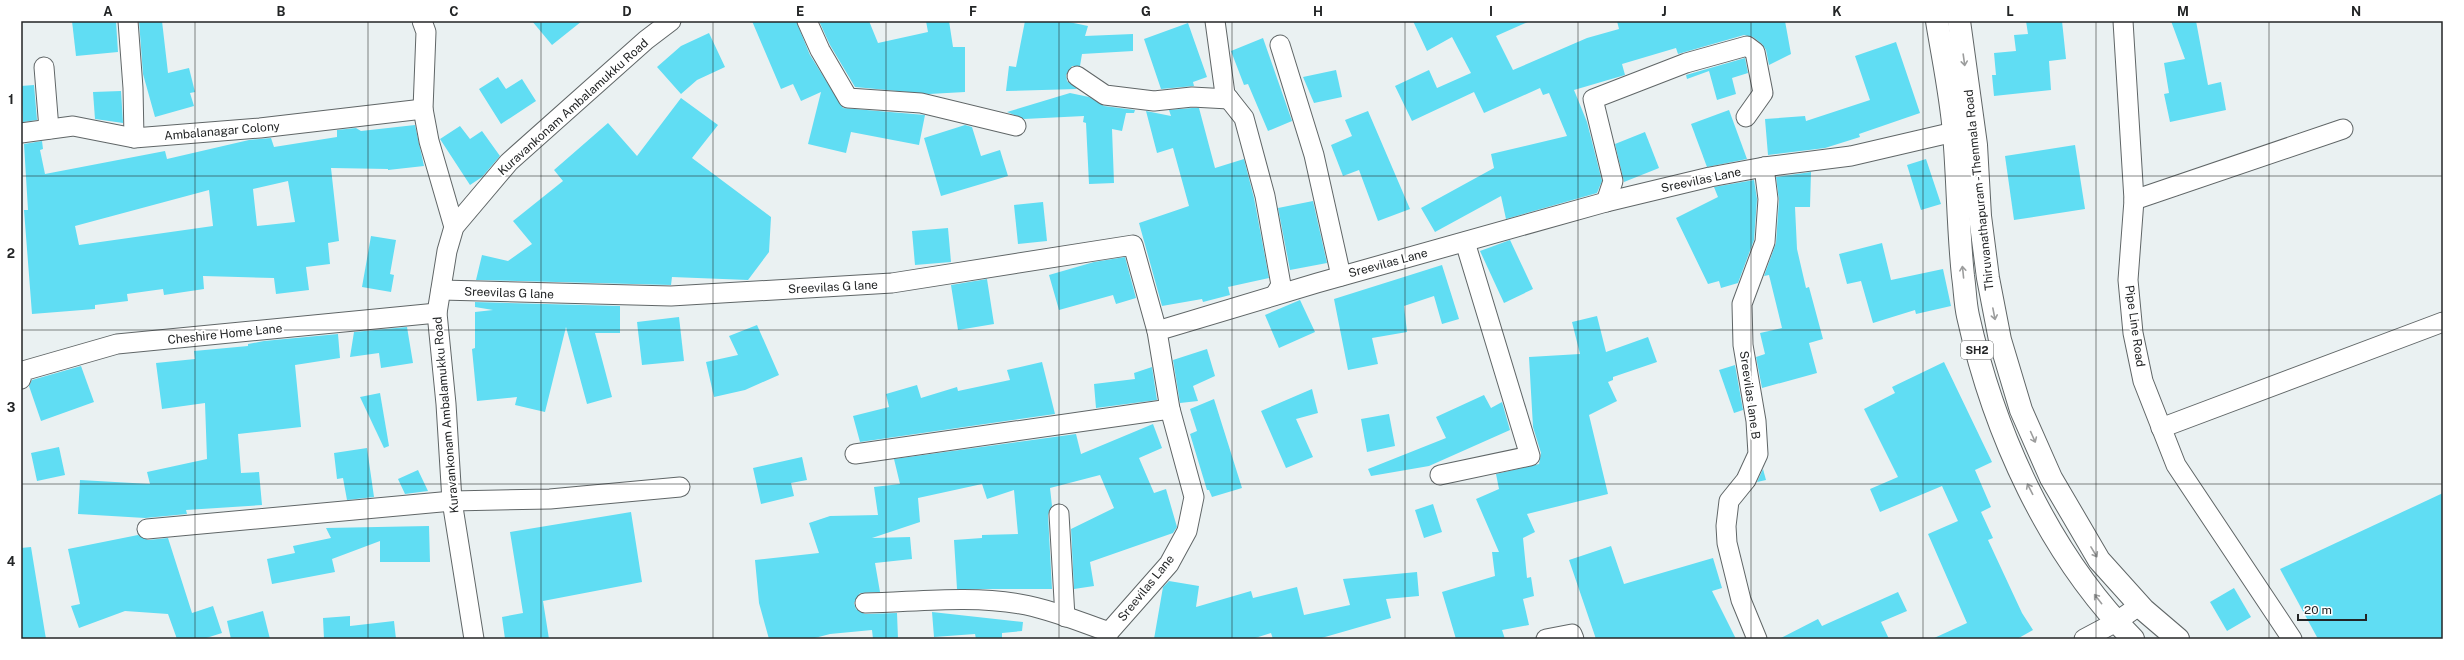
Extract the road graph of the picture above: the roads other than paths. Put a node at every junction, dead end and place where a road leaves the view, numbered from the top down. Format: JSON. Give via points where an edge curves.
{"nodes":[{"id":1,"x":128,"y":21,"type":"edge"},
{"id":2,"x":422,"y":21,"type":"edge"},
{"id":3,"x":670,"y":21,"type":"edge"},
{"id":4,"x":807,"y":21,"type":"edge"},
{"id":5,"x":1215,"y":21,"type":"edge"},
{"id":6,"x":1937,"y":21,"type":"edge"},
{"id":7,"x":1959,"y":21,"type":"edge"},
{"id":8,"x":2122,"y":21,"type":"edge"},
{"id":9,"x":1280,"y":45,"type":"dead end"},
{"id":10,"x":44,"y":67,"type":"dead end"},
{"id":11,"x":1077,"y":76,"type":"dead end"},
{"id":12,"x":1229,"y":99,"type":"junction"},
{"id":13,"x":423,"y":109,"type":"junction"},
{"id":14,"x":1746,"y":117,"type":"dead end"},
{"id":15,"x":1016,"y":126,"type":"dead end"},
{"id":16,"x":49,"y":129,"type":"junction"},
{"id":17,"x":2343,"y":129,"type":"dead end"},
{"id":18,"x":1964,"y":132,"type":"junction"},
{"id":19,"x":21,"y":133,"type":"edge"},
{"id":20,"x":134,"y":138,"type":"junction"},
{"id":21,"x":1764,"y":167,"type":"junction"},
{"id":22,"x":2134,"y":200,"type":"junction"},
{"id":23,"x":1606,"y":202,"type":"junction"},
{"id":24,"x":454,"y":227,"type":"junction"},
{"id":25,"x":1465,"y":242,"type":"junction"},
{"id":26,"x":1341,"y":276,"type":"junction"},
{"id":27,"x":442,"y":290,"type":"junction"},
{"id":28,"x":1275,"y":295,"type":"junction"},
{"id":29,"x":437,"y":313,"type":"junction"},
{"id":30,"x":2443,"y":322,"type":"edge"},
{"id":31,"x":1157,"y":331,"type":"junction"},
{"id":32,"x":21,"y":379,"type":"edge"},
{"id":33,"x":1170,"y":410,"type":"junction"},
{"id":34,"x":2161,"y":428,"type":"junction"},
{"id":35,"x":855,"y":454,"type":"dead end"},
{"id":36,"x":1440,"y":475,"type":"dead end"},
{"id":37,"x":680,"y":487,"type":"dead end"},
{"id":38,"x":452,"y":501,"type":"junction"},
{"id":39,"x":1059,"y":514,"type":"dead end"},
{"id":40,"x":147,"y":529,"type":"dead end"},
{"id":41,"x":865,"y":603,"type":"dead end"},
{"id":42,"x":2140,"y":605,"type":"junction"},
{"id":43,"x":1065,"y":617,"type":"junction"},
{"id":44,"x":2116,"y":622,"type":"junction"},
{"id":45,"x":1108,"y":636,"type":"edge"},
{"id":46,"x":474,"y":639,"type":"edge"},
{"id":47,"x":1546,"y":639,"type":"edge"},
{"id":48,"x":1574,"y":639,"type":"edge"},
{"id":49,"x":1757,"y":639,"type":"edge"},
{"id":50,"x":2084,"y":639,"type":"edge"},
{"id":51,"x":2133,"y":639,"type":"edge"},
{"id":52,"x":2178,"y":639,"type":"edge"},
{"id":53,"x":2292,"y":639,"type":"edge"}],
"edges":[{"from":1,"to":20,"type":"street"},
{"from":2,"to":13,"type":"street","via":[[426,32]]},
{"from":3,"to":24,"type":"street","name":"Kuravankonam Ambalamukku Road","via":[[509,162]]},
{"from":4,"to":15,"type":"street","via":[[820,50],[848,98],[921,103]]},
{"from":5,"to":12,"type":"street","via":[[1224,94]]},
{"from":6,"to":18,"type":"main road","number":"SH2"},
{"from":7,"to":18,"type":"main road","name":"Thiruvanathapuram - Thenmala Road","one_way":true},
{"from":8,"to":22,"type":"street","name":"Pipe Line Road"},
{"from":9,"to":26,"type":"street","via":[[1314,155]]},
{"from":10,"to":16,"type":"street"},
{"from":11,"to":12,"type":"street","via":[[1105,95],[1154,101],[1192,97]]},
{"from":12,"to":28,"type":"street","via":[[1244,118],[1265,196],[1282,285]]},
{"from":13,"to":20,"type":"street","name":"Ambalanagar Colony","via":[[260,128]]},
{"from":13,"to":24,"type":"street","via":[[429,141]]},
{"from":14,"to":23,"type":"street","via":[[1763,93],[1755,52],[1748,46],[1686,63],[1593,99],[1613,180]]},
{"from":16,"to":19,"type":"street","name":"Ambalanagar Colony"},
{"from":16,"to":20,"type":"street","name":"Ambalanagar Colony","via":[[73,126]]},
{"from":17,"to":22,"type":"street"},
{"from":18,"to":21,"type":"street","name":"Sreevilas Lane","via":[[1851,156]]},
{"from":18,"to":42,"type":"main road","name":"Thiruvanathapuram - Thenmala Road","one_way":true,"via":[[2000,340],[2021,410],[2051,478],[2099,560]]},
{"from":44,"to":18,"type":"main road","number":"SH2","one_way":true,"via":[[2056,539],[2020,469],[1991,397],[1967,315],[1960,243]]},
{"from":21,"to":23,"type":"street","name":"Sreevilas Lane","via":[[1710,176]]},
{"from":21,"to":49,"type":"street","name":"Sreevilas lane B","via":[[1768,199],[1765,242],[1742,304],[1743,345],[1756,422],[1758,454],[1746,480],[1730,501],[1726,526],[1727,543],[1741,600]]},
{"from":22,"to":34,"type":"street","name":"Pipe Line Road","via":[[2128,280],[2133,333],[2142,381]]},
{"from":23,"to":25,"type":"street","name":"Sreevilas Lane"},
{"from":24,"to":27,"type":"street","name":"Kuravankonam Ambalamukku Road","via":[[447,251]]},
{"from":25,"to":26,"type":"street","name":"Sreevilas Lane"},
{"from":25,"to":36,"type":"street","via":[[1530,456]]},
{"from":26,"to":28,"type":"street","name":"Sreevilas Lane"},
{"from":27,"to":29,"type":"street","name":"Kuravankonam Ambalamukku Road"},
{"from":27,"to":31,"type":"street","name":"Sreevilas G lane","via":[[671,296],[892,283],[1133,245]]},
{"from":28,"to":31,"type":"street","name":"Sreevilas Lane"},
{"from":29,"to":32,"type":"street","name":"Cheshire Home Lane","via":[[117,344],[23,371]]},
{"from":29,"to":38,"type":"street","name":"Kuravankonam Ambalamukku Road"},
{"from":30,"to":34,"type":"street"},
{"from":31,"to":33,"type":"street","name":"Sreevilas Lane"},
{"from":33,"to":35,"type":"street"},
{"from":33,"to":45,"type":"street","name":"Sreevilas Lane","via":[[1194,497],[1187,531],[1169,564]]},
{"from":34,"to":53,"type":"street","name":"Pipe Line Road","via":[[2176,465]]},
{"from":37,"to":38,"type":"street","via":[[550,499]]},
{"from":38,"to":40,"type":"street"},
{"from":38,"to":46,"type":"street","name":"Kuravankonam Ambalamukku Road"},
{"from":39,"to":43,"type":"street"},
{"from":41,"to":43,"type":"street","via":[[986,600],[1019,604]]},
{"from":42,"to":44,"type":"street"},
{"from":42,"to":52,"type":"main road","name":"Thiruvanathapuram - Thenmala Road"},
{"from":43,"to":45,"type":"street"},
{"from":44,"to":50,"type":"street"},
{"from":44,"to":51,"type":"main road","number":"SH2"},
{"from":47,"to":48,"type":"street","via":[[1572,634]]}]}
